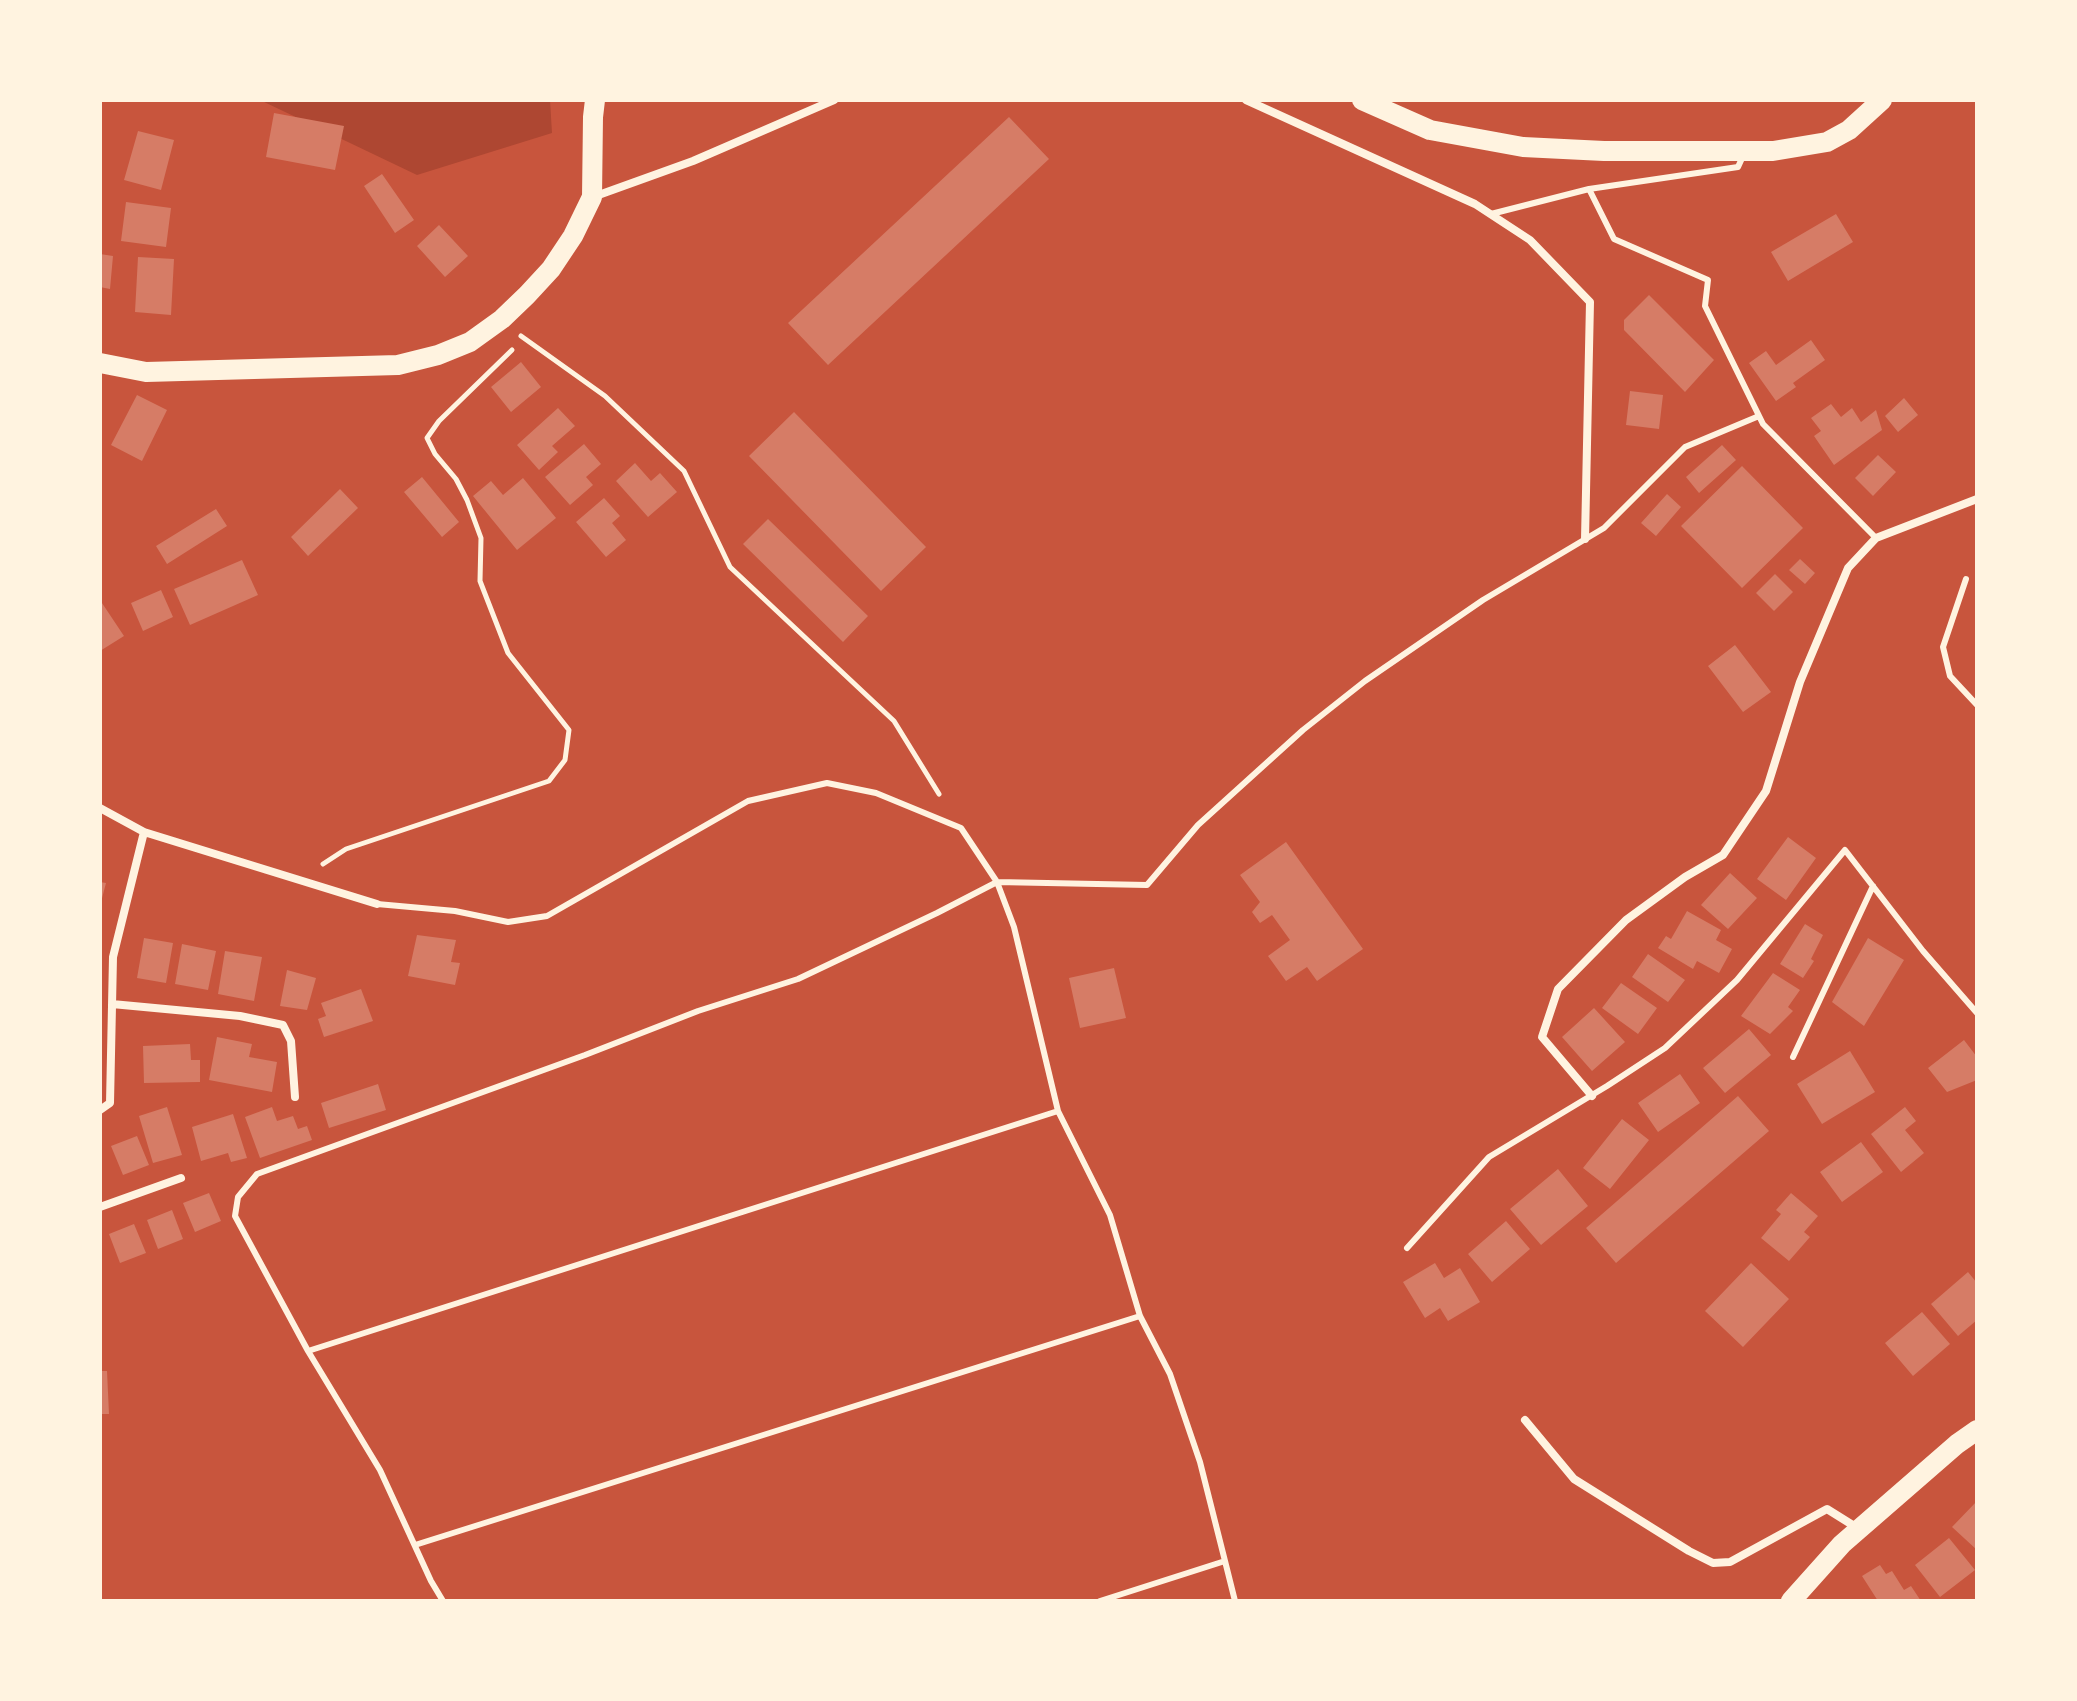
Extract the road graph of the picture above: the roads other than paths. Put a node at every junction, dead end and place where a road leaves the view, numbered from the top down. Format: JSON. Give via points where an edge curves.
{"nodes":[{"id":1,"x":834,"y":100,"type":"edge"},
{"id":2,"x":1246,"y":100,"type":"edge"},
{"id":3,"x":1362,"y":100,"type":"edge"},
{"id":4,"x":1882,"y":100,"type":"edge"},
{"id":5,"x":591,"y":106,"type":"edge"},
{"id":6,"x":1745,"y":151,"type":"junction"},
{"id":7,"x":1589,"y":189,"type":"junction"},
{"id":8,"x":592,"y":197,"type":"junction"},
{"id":9,"x":1491,"y":215,"type":"junction"},
{"id":10,"x":100,"y":363,"type":"edge"},
{"id":11,"x":1759,"y":416,"type":"junction"},
{"id":12,"x":1977,"y":499,"type":"edge"},
{"id":13,"x":1876,"y":538,"type":"junction"},
{"id":14,"x":1585,"y":539,"type":"junction"},
{"id":15,"x":1966,"y":579,"type":"dead end"},
{"id":16,"x":1977,"y":705,"type":"edge"},
{"id":17,"x":100,"y":808,"type":"edge"},
{"id":18,"x":144,"y":832,"type":"junction"},
{"id":19,"x":997,"y":882,"type":"junction"},
{"id":20,"x":1873,"y":886,"type":"junction"},
{"id":21,"x":377,"y":904,"type":"joint"},
{"id":22,"x":112,"y":1004,"type":"junction"},
{"id":23,"x":1977,"y":1013,"type":"edge"},
{"id":24,"x":1793,"y":1057,"type":"dead end"},
{"id":25,"x":1592,"y":1096,"type":"junction"},
{"id":26,"x":295,"y":1097,"type":"dead end"},
{"id":27,"x":100,"y":1110,"type":"edge"},
{"id":28,"x":1058,"y":1111,"type":"junction"},
{"id":29,"x":181,"y":1178,"type":"dead end"},
{"id":30,"x":100,"y":1207,"type":"edge"},
{"id":31,"x":1407,"y":1248,"type":"dead end"},
{"id":32,"x":1140,"y":1316,"type":"junction"},
{"id":33,"x":308,"y":1351,"type":"junction"},
{"id":34,"x":1525,"y":1420,"type":"dead end"},
{"id":35,"x":1977,"y":1430,"type":"edge"},
{"id":36,"x":1860,"y":1529,"type":"junction"},
{"id":37,"x":415,"y":1545,"type":"junction"},
{"id":38,"x":1225,"y":1561,"type":"junction"},
{"id":39,"x":443,"y":1601,"type":"edge"},
{"id":40,"x":1100,"y":1601,"type":"edge"},
{"id":41,"x":1235,"y":1601,"type":"edge"},
{"id":42,"x":1791,"y":1601,"type":"edge"}],
"edges":[{"from":1,"to":8,"type":"street","via":[[693,161]]},
{"from":2,"to":9,"type":"street"},
{"from":3,"to":6,"type":"main road","via":[[1430,130],[1523,147]]},
{"from":4,"to":6,"type":"main road","via":[[1827,142]]},
{"from":5,"to":8,"type":"main road"},
{"from":6,"to":7,"type":"lane","via":[[1738,167]]},
{"from":7,"to":9,"type":"lane"},
{"from":7,"to":11,"type":"lane","via":[[1614,239],[1708,280],[1705,306]]},
{"from":8,"to":10,"type":"main road","via":[[551,269],[502,319],[470,342],[438,355],[398,365],[146,372]]},
{"from":9,"to":14,"type":"street","via":[[1530,240],[1590,302]]},
{"from":11,"to":13,"type":"lane"},
{"from":11,"to":14,"type":"lane","via":[[1685,447],[1604,528]]},
{"from":12,"to":13,"type":"street"},
{"from":13,"to":25,"type":"street","via":[[1848,568],[1800,682],[1766,791],[1723,855],[1626,920],[1558,989],[1542,1037]]},
{"from":14,"to":19,"type":"lane","via":[[1483,600],[1365,681],[1198,825],[1147,885]]},
{"from":15,"to":16,"type":"lane","via":[[1943,647],[1950,676]]},
{"from":17,"to":18,"type":"street"},
{"from":18,"to":21,"type":"street"},
{"from":18,"to":22,"type":"street","via":[[113,957]]},
{"from":19,"to":21,"type":"lane","via":[[961,828],[876,793],[827,783],[748,801],[547,916],[508,922]]},
{"from":19,"to":28,"type":"lane","via":[[1014,927]]},
{"from":19,"to":33,"type":"lane","via":[[798,979],[257,1174],[238,1197],[235,1216]]},
{"from":20,"to":23,"type":"lane"},
{"from":20,"to":24,"type":"lane"},
{"from":20,"to":25,"type":"lane","via":[[1845,850],[1737,980],[1665,1048]]},
{"from":22,"to":26,"type":"street","via":[[283,1025],[291,1041]]},
{"from":22,"to":27,"type":"street","via":[[110,1103]]},
{"from":25,"to":31,"type":"lane","via":[[1489,1157]]},
{"from":28,"to":32,"type":"lane","via":[[1110,1215]]},
{"from":28,"to":33,"type":"lane"},
{"from":29,"to":30,"type":"street"},
{"from":32,"to":37,"type":"lane"},
{"from":32,"to":38,"type":"lane","via":[[1170,1374]]},
{"from":33,"to":37,"type":"lane","via":[[380,1470]]},
{"from":34,"to":36,"type":"street","via":[[1574,1479],[1713,1563],[1730,1562],[1827,1509]]},
{"from":35,"to":36,"type":"main road"},
{"from":36,"to":42,"type":"main road"},
{"from":37,"to":39,"type":"lane"},
{"from":38,"to":40,"type":"lane"},
{"from":38,"to":41,"type":"lane"}]}
